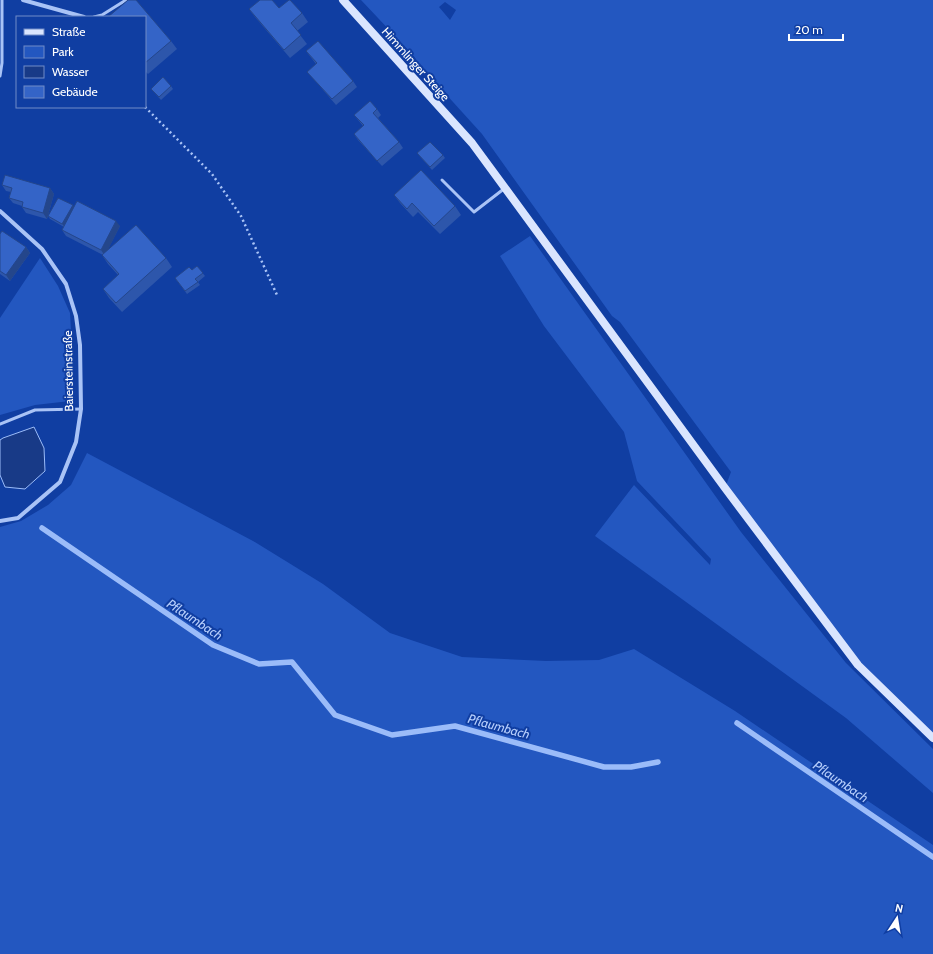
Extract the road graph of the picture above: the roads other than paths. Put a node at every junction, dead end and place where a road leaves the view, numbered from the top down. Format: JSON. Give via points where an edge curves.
{"nodes":[{"id":1,"x":2,"y":0,"type":"edge"},
{"id":2,"x":23,"y":0,"type":"edge"},
{"id":3,"x":126,"y":0,"type":"edge"},
{"id":4,"x":343,"y":0,"type":"edge"},
{"id":5,"x":80,"y":16,"type":"edge"},
{"id":6,"x":102,"y":16,"type":"edge"},
{"id":7,"x":0,"y":76,"type":"edge"},
{"id":8,"x":442,"y":180,"type":"dead end"},
{"id":9,"x":505,"y":188,"type":"junction"},
{"id":10,"x":0,"y":211,"type":"edge"},
{"id":11,"x":81,"y":409,"type":"junction"},
{"id":12,"x":0,"y":424,"type":"edge"},
{"id":13,"x":0,"y":521,"type":"edge"},
{"id":14,"x":933,"y":738,"type":"edge"}],
"edges":[{"from":1,"to":7,"type":"lane"},
{"from":2,"to":5,"type":"street"},
{"from":3,"to":6,"type":"lane"},
{"from":4,"to":9,"type":"main road","name":"Himmlinger Steige","via":[[472,143]]},
{"from":8,"to":9,"type":"lane","via":[[474,212]]},
{"from":9,"to":14,"type":"main road","name":"Himmlinger Steige","via":[[858,665]]},
{"from":10,"to":11,"type":"street","name":"Baiersteinstraße","via":[[42,249],[66,284],[76,316],[80,345]]},
{"from":11,"to":12,"type":"lane","via":[[35,410]]},
{"from":11,"to":13,"type":"street","name":"Baiersteinstraße","via":[[76,442],[60,482],[18,518]]}]}
